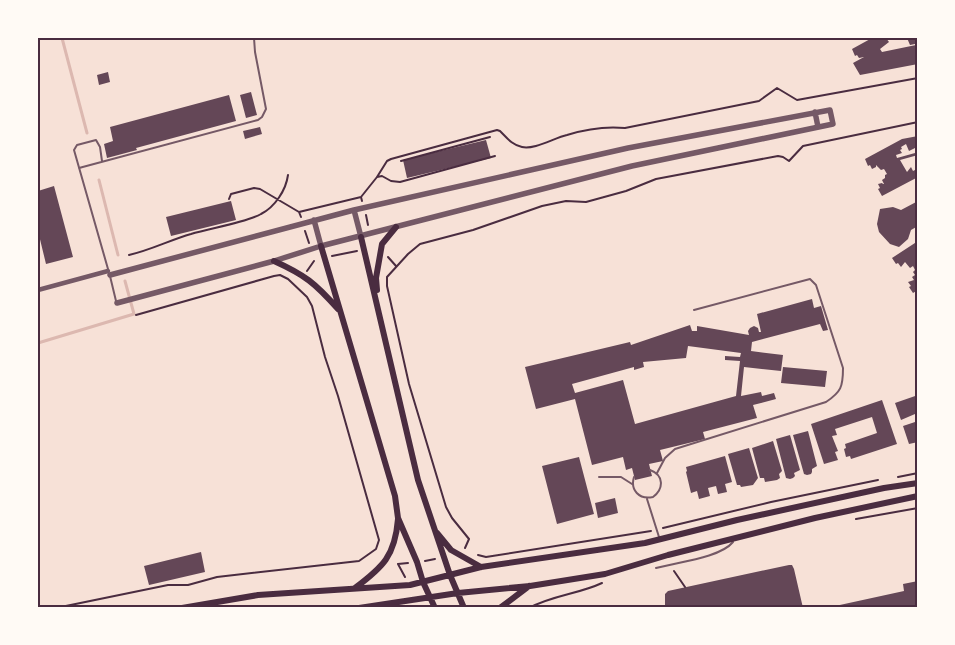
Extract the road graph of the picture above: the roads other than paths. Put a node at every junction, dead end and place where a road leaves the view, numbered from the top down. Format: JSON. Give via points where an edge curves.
{"nodes":[{"id":1,"x":254,"y":38,"type":"edge"},
{"id":2,"x":815,"y":112,"type":"junction"},
{"id":3,"x":818,"y":127,"type":"junction"},
{"id":4,"x":102,"y":161,"type":"junction"},
{"id":5,"x":79,"y":168,"type":"junction"},
{"id":6,"x":354,"y":210,"type":"junction"},
{"id":7,"x":314,"y":220,"type":"junction"},
{"id":8,"x":396,"y":227,"type":"junction"},
{"id":9,"x":361,"y":236,"type":"junction"},
{"id":10,"x":321,"y":246,"type":"junction"},
{"id":11,"x":274,"y":261,"type":"junction"},
{"id":12,"x":109,"y":273,"type":"junction"},
{"id":13,"x":38,"y":290,"type":"edge"},
{"id":14,"x":117,"y":303,"type":"joint"},
{"id":15,"x":378,"y":307,"type":"junction"},
{"id":16,"x":694,"y":310,"type":"dead end"},
{"id":17,"x":340,"y":311,"type":"junction"},
{"id":18,"x":650,"y":470,"type":"dead end"},
{"id":19,"x":657,"y":473,"type":"junction"},
{"id":20,"x":599,"y":477,"type":"dead end"},
{"id":21,"x":634,"y":477,"type":"dead end"},
{"id":22,"x":918,"y":483,"type":"edge"},
{"id":23,"x":632,"y":484,"type":"junction"},
{"id":24,"x":918,"y":496,"type":"edge"},
{"id":25,"x":647,"y":498,"type":"junction"},
{"id":26,"x":398,"y":518,"type":"junction"},
{"id":27,"x":434,"y":530,"type":"junction"},
{"id":28,"x":736,"y":538,"type":"junction"},
{"id":29,"x":660,"y":540,"type":"junction"},
{"id":30,"x":481,"y":568,"type":"junction"},
{"id":31,"x":656,"y":568,"type":"dead end"},
{"id":32,"x":450,"y":575,"type":"junction"},
{"id":33,"x":423,"y":582,"type":"junction"},
{"id":34,"x":530,"y":586,"type":"junction"},
{"id":35,"x":354,"y":588,"type":"junction"},
{"id":36,"x":458,"y":593,"type":"junction"},
{"id":37,"x":431,"y":597,"type":"junction"},
{"id":38,"x":382,"y":606,"type":"edge"},
{"id":39,"x":182,"y":608,"type":"edge"},
{"id":40,"x":359,"y":608,"type":"edge"},
{"id":41,"x":435,"y":608,"type":"edge"},
{"id":42,"x":464,"y":608,"type":"edge"},
{"id":43,"x":500,"y":608,"type":"edge"}],
"edges":[{"from":1,"to":4,"type":"lane","via":[[266,109],[262,118]]},
{"from":2,"to":3,"type":"street"},
{"from":2,"to":3,"type":"street","via":[[830,110],[833,124]]},
{"from":2,"to":6,"type":"street","via":[[628,148]]},
{"from":3,"to":8,"type":"street","via":[[632,166]]},
{"from":4,"to":5,"type":"lane"},
{"from":4,"to":5,"type":"lane","via":[[98,141],[76,145],[74,150]]},
{"from":5,"to":12,"type":"lane"},
{"from":6,"to":7,"type":"street"},
{"from":6,"to":9,"type":"street"},
{"from":7,"to":10,"type":"street"},
{"from":7,"to":12,"type":"street"},
{"from":8,"to":9,"type":"street"},
{"from":8,"to":15,"type":"main road","via":[[382,244],[376,278]]},
{"from":9,"to":10,"type":"street"},
{"from":9,"to":15,"type":"main road"},
{"from":10,"to":11,"type":"street"},
{"from":10,"to":17,"type":"main road"},
{"from":11,"to":14,"type":"street"},
{"from":11,"to":17,"type":"main road","via":[[309,278]]},
{"from":12,"to":13,"type":"street"},
{"from":12,"to":14,"type":"lane"},
{"from":15,"to":27,"type":"main road","via":[[418,480]]},
{"from":16,"to":19,"type":"lane","via":[[810,279],[816,285],[843,368],[843,380],[837,394],[826,402],[676,450],[665,458]]},
{"from":17,"to":26,"type":"main road","via":[[395,496]]},
{"from":18,"to":19,"type":"lane"},
{"from":19,"to":25,"type":"lane","via":[[661,489]]},
{"from":20,"to":23,"type":"lane","via":[[621,478]]},
{"from":21,"to":23,"type":"lane"},
{"from":22,"to":29,"type":"main road","via":[[737,520]]},
{"from":23,"to":25,"type":"lane","via":[[637,494]]},
{"from":24,"to":28,"type":"main road"},
{"from":25,"to":29,"type":"lane"},
{"from":26,"to":33,"type":"main road"},
{"from":26,"to":35,"type":"main road","via":[[397,536],[388,558]]},
{"from":27,"to":30,"type":"main road","via":[[451,550]]},
{"from":27,"to":32,"type":"main road"},
{"from":28,"to":31,"type":"lane","via":[[729,547],[713,554]]},
{"from":28,"to":34,"type":"main road","via":[[605,574]]},
{"from":29,"to":30,"type":"main road"},
{"from":30,"to":32,"type":"main road"},
{"from":32,"to":33,"type":"main road"},
{"from":32,"to":36,"type":"main road"},
{"from":33,"to":35,"type":"main road","via":[[383,588]]},
{"from":33,"to":37,"type":"main road"},
{"from":34,"to":36,"type":"main road"},
{"from":34,"to":43,"type":"main road"},
{"from":35,"to":39,"type":"main road","via":[[258,595]]},
{"from":36,"to":37,"type":"main road"},
{"from":36,"to":42,"type":"main road"},
{"from":37,"to":38,"type":"main road"},
{"from":37,"to":41,"type":"main road"},
{"from":38,"to":40,"type":"main road"}]}
